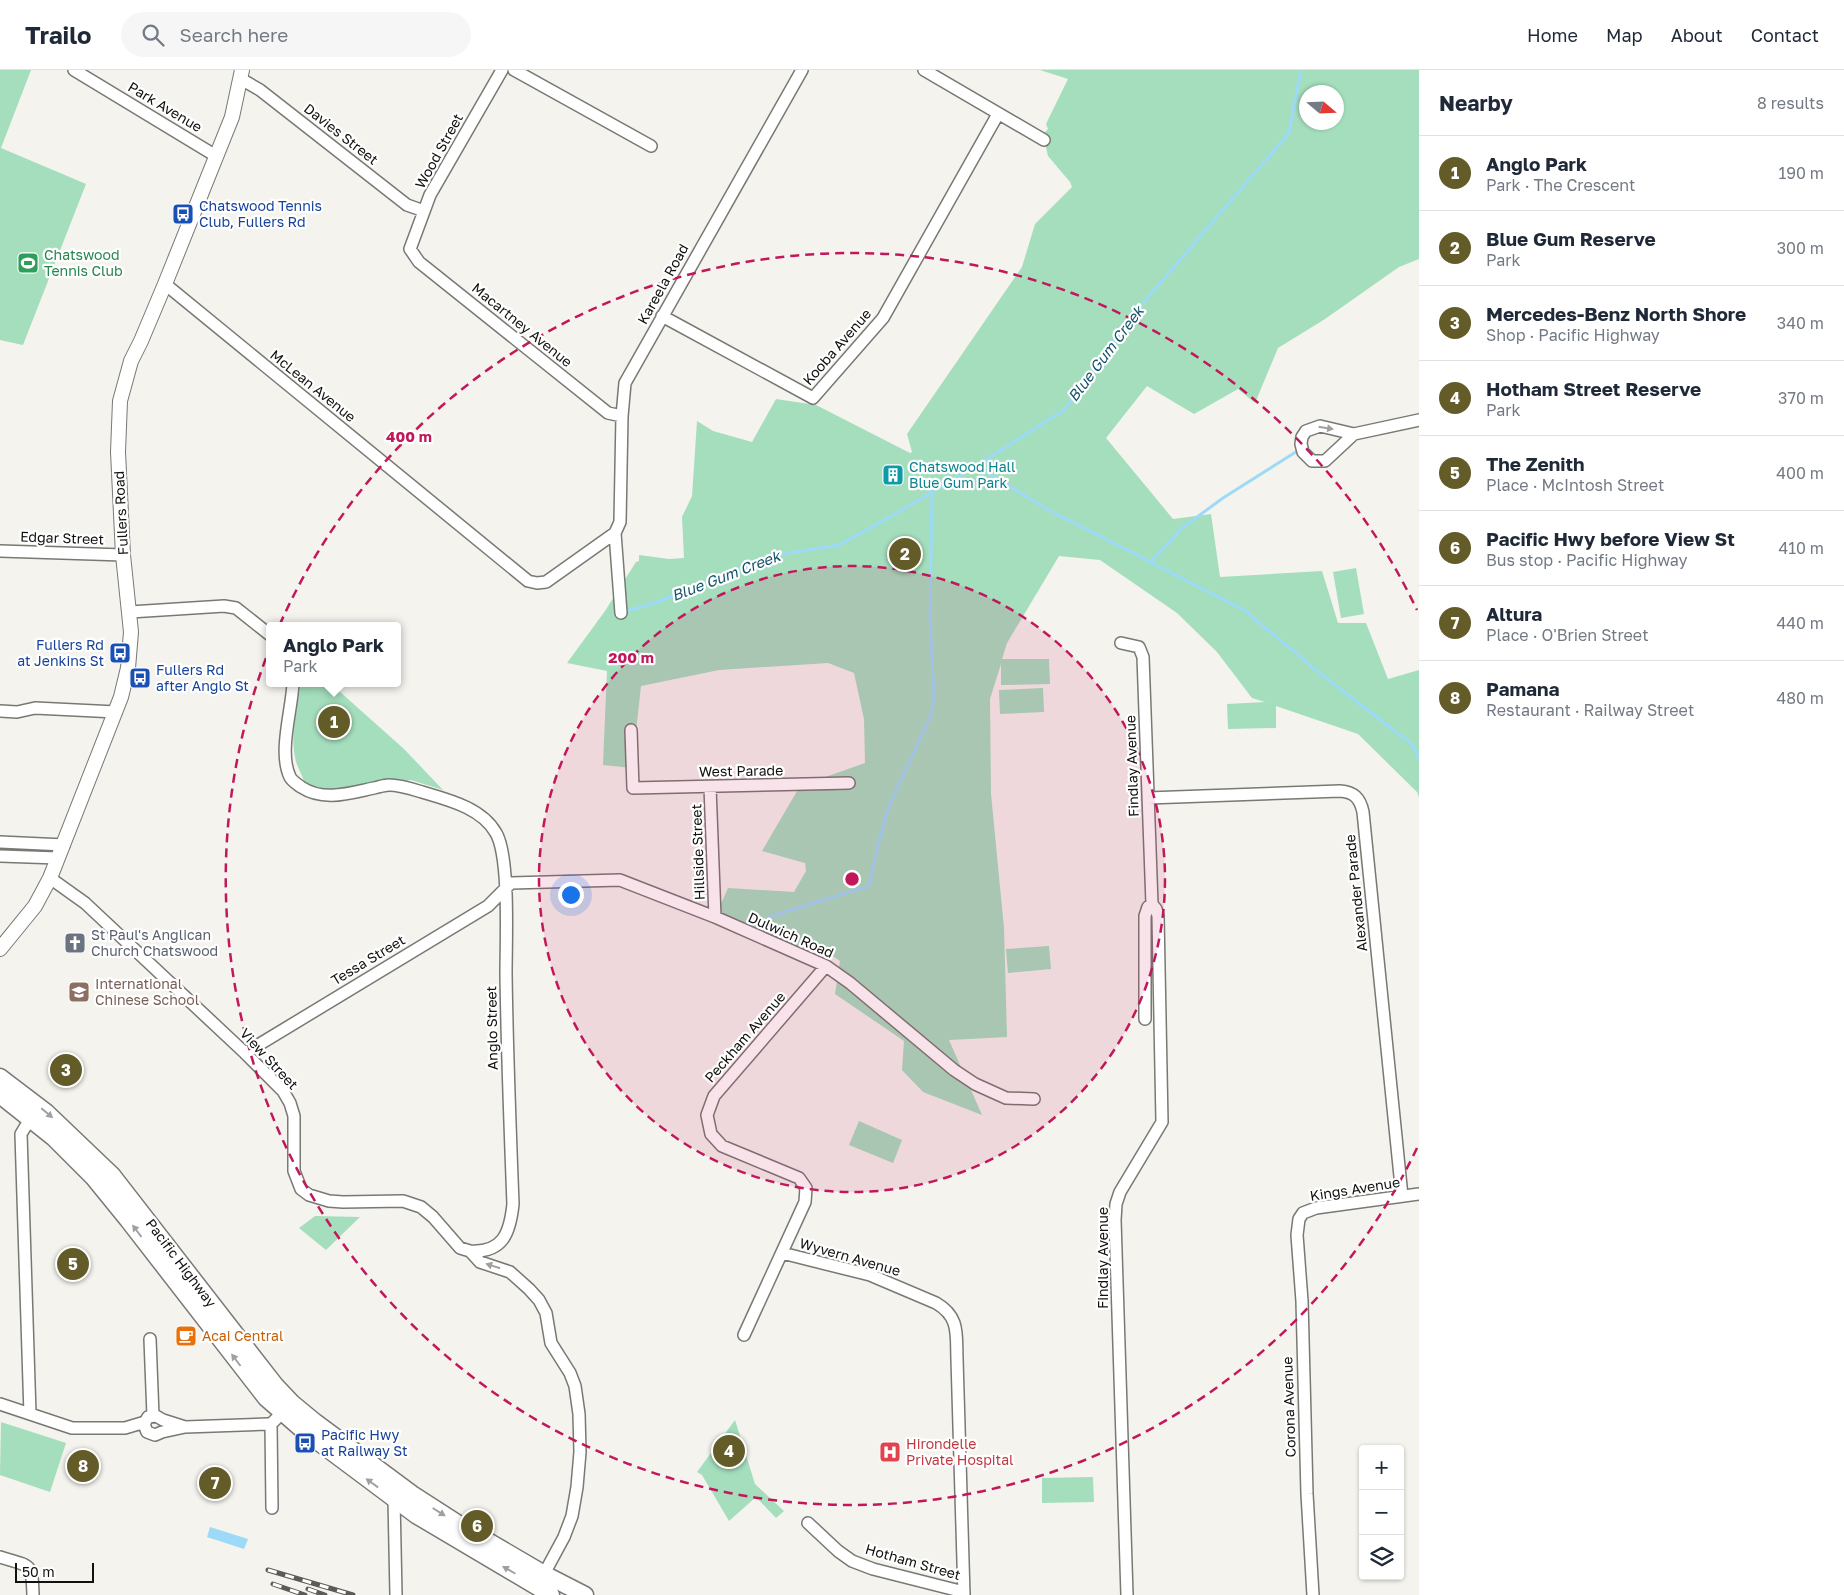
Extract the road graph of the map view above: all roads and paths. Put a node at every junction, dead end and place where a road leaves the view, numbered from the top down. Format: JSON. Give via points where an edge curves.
{"nodes":[{"id":1,"x":74,"y":70,"type":"edge"},
{"id":2,"x":502,"y":70,"type":"edge"},
{"id":3,"x":514,"y":70,"type":"edge"},
{"id":4,"x":802,"y":70,"type":"edge"},
{"id":5,"x":924,"y":70,"type":"edge"},
{"id":6,"x":241,"y":75,"type":"edge"},
{"id":7,"x":998,"y":114,"type":"junction"},
{"id":8,"x":1044,"y":140,"type":"dead end"},
{"id":9,"x":651,"y":146,"type":"dead end"},
{"id":10,"x":216,"y":156,"type":"junction"},
{"id":11,"x":424,"y":211,"type":"junction"},
{"id":12,"x":410,"y":249,"type":"joint"},
{"id":13,"x":165,"y":284,"type":"junction"},
{"id":14,"x":662,"y":316,"type":"junction"},
{"id":15,"x":622,"y":416,"type":"junction"},
{"id":16,"x":1419,"y":420,"type":"edge"},
{"id":17,"x":1354,"y":434,"type":"dead end"},
{"id":18,"x":615,"y":532,"type":"junction"},
{"id":19,"x":0,"y":551,"type":"edge"},
{"id":20,"x":123,"y":555,"type":"junction"},
{"id":21,"x":130,"y":612,"type":"junction"},
{"id":22,"x":621,"y":613,"type":"dead end"},
{"id":23,"x":266,"y":632,"type":"edge"},
{"id":24,"x":1121,"y":642,"type":"dead end"},
{"id":25,"x":293,"y":687,"type":"edge"},
{"id":26,"x":0,"y":711,"type":"edge"},
{"id":27,"x":116,"y":712,"type":"junction"},
{"id":28,"x":631,"y":730,"type":"dead end"},
{"id":29,"x":849,"y":783,"type":"dead end"},
{"id":30,"x":710,"y":786,"type":"junction"},
{"id":31,"x":1148,"y":798,"type":"junction"},
{"id":32,"x":0,"y":842,"type":"edge"},
{"id":33,"x":64,"y":845,"type":"junction"},
{"id":34,"x":0,"y":856,"type":"edge"},
{"id":35,"x":58,"y":858,"type":"junction"},
{"id":36,"x":50,"y":878,"type":"junction"},
{"id":37,"x":505,"y":889,"type":"junction"},
{"id":38,"x":1152,"y":904,"type":"junction"},
{"id":39,"x":715,"y":917,"type":"junction"},
{"id":40,"x":0,"y":949,"type":"edge"},
{"id":41,"x":826,"y":966,"type":"junction"},
{"id":42,"x":1145,"y":1019,"type":"dead end"},
{"id":43,"x":244,"y":1053,"type":"junction"},
{"id":44,"x":0,"y":1077,"type":"edge"},
{"id":45,"x":0,"y":1095,"type":"edge"},
{"id":46,"x":1034,"y":1100,"type":"dead end"},
{"id":47,"x":30,"y":1119,"type":"junction"},
{"id":48,"x":1419,"y":1194,"type":"edge"},
{"id":49,"x":1402,"y":1196,"type":"junction"},
{"id":50,"x":1299,"y":1219,"type":"joint"},
{"id":51,"x":470,"y":1251,"type":"junction"},
{"id":52,"x":782,"y":1253,"type":"junction"},
{"id":53,"x":744,"y":1335,"type":"dead end"},
{"id":54,"x":150,"y":1338,"type":"dead end"},
{"id":55,"x":0,"y":1404,"type":"edge"},
{"id":56,"x":282,"y":1413,"type":"junction"},
{"id":57,"x":30,"y":1414,"type":"junction"},
{"id":58,"x":154,"y":1424,"type":"junction"},
{"id":59,"x":394,"y":1499,"type":"junction"},
{"id":60,"x":272,"y":1508,"type":"dead end"},
{"id":61,"x":808,"y":1523,"type":"dead end"},
{"id":62,"x":0,"y":1557,"type":"edge"},
{"id":63,"x":544,"y":1574,"type":"junction"},
{"id":64,"x":396,"y":1594,"type":"edge"},
{"id":65,"x":964,"y":1594,"type":"edge"},
{"id":66,"x":33,"y":1595,"type":"edge"},
{"id":67,"x":551,"y":1595,"type":"edge"},
{"id":68,"x":585,"y":1595,"type":"edge"},
{"id":69,"x":1128,"y":1595,"type":"edge"},
{"id":70,"x":1313,"y":1595,"type":"edge"}],
"edges":[{"from":1,"to":10,"type":"street","name":"Park Avenue"},
{"from":2,"to":11,"type":"street","name":"Wood Street"},
{"from":3,"to":9,"type":"street"},
{"from":4,"to":14,"type":"street","name":"Kareela Road"},
{"from":5,"to":7,"type":"street"},
{"from":6,"to":10,"type":"main road","name":"Fullers Road","via":[[232,117]]},
{"from":6,"to":11,"type":"street","name":"Davies Street","via":[[407,205]]},
{"from":7,"to":8,"type":"street"},
{"from":7,"to":14,"type":"street","name":"Kooba Avenue","via":[[883,318],[813,398]]},
{"from":10,"to":13,"type":"main road","name":"Fullers Road"},
{"from":11,"to":12,"type":"street","name":"Wood Street"},
{"from":12,"to":15,"type":"street","name":"Macartney Avenue","via":[[419,262],[608,413]]},
{"from":13,"to":18,"type":"street","name":"McLean Avenue","via":[[528,581],[546,582]]},
{"from":13,"to":20,"type":"main road","name":"Fullers Road","via":[[131,361],[120,401],[118,452]]},
{"from":14,"to":15,"type":"street","name":"Kareela Road","via":[[625,383]]},
{"from":15,"to":18,"type":"street","name":"Kareela Road","via":[[620,522]]},
{"from":16,"to":17,"type":"street"},
{"from":18,"to":22,"type":"street","name":"Kareela Road"},
{"from":19,"to":20,"type":"street","name":"Edgar Street"},
{"from":20,"to":21,"type":"main road","name":"Fullers Road"},
{"from":21,"to":23,"type":"street","via":[[224,606],[236,608]]},
{"from":21,"to":27,"type":"main road","name":"Fullers Road","via":[[128,668]]},
{"from":24,"to":31,"type":"street","name":"Findlay Avenue","via":[[1138,647],[1143,657]]},
{"from":25,"to":37,"type":"street","name":"Anglo Street","via":[[286,764],[290,779],[310,791],[341,796],[388,785],[407,788],[468,808],[490,823],[497,835]]},
{"from":26,"to":27,"type":"street","via":[[34,708]]},
{"from":27,"to":33,"type":"main road","name":"Fullers Road"},
{"from":28,"to":30,"type":"street","name":"West Parade","via":[[633,788]]},
{"from":29,"to":30,"type":"street","name":"West Parade"},
{"from":30,"to":39,"type":"street","name":"Hillside Street"},
{"from":31,"to":38,"type":"street","name":"Findlay Avenue"},
{"from":31,"to":49,"type":"street","name":"Alexander Parade","via":[[1340,790],[1358,799],[1363,812]]},
{"from":32,"to":33,"type":"street"},
{"from":33,"to":35,"type":"main road","name":"Fullers Road"},
{"from":34,"to":35,"type":"street"},
{"from":35,"to":36,"type":"main road","name":"Fullers Road"},
{"from":36,"to":40,"type":"main road","name":"Fullers Road","via":[[35,906]]},
{"from":36,"to":43,"type":"street","name":"View Street","via":[[85,903]]},
{"from":37,"to":39,"type":"street","name":"Dulwich Road","via":[[512,883],[620,880]]},
{"from":37,"to":43,"type":"street","name":"Tessa Street","via":[[488,906]]},
{"from":37,"to":51,"type":"street","name":"Anglo Street","via":[[513,1204],[507,1233],[498,1245],[488,1250]]},
{"from":38,"to":42,"type":"street","name":"Findlay Avenue","via":[[1145,916]]},
{"from":38,"to":69,"type":"street","name":"Findlay Avenue","via":[[1158,916],[1162,1122],[1120,1192],[1115,1220]]},
{"from":39,"to":41,"type":"street","name":"Dulwich Road"},
{"from":41,"to":46,"type":"street","name":"Dulwich Road","via":[[968,1079],[1006,1098]]},
{"from":41,"to":52,"type":"street","name":"Peckham Avenue","via":[[714,1096],[707,1115],[710,1134],[722,1146],[799,1178],[806,1188],[806,1202]]},
{"from":43,"to":51,"type":"street","name":"View Street","via":[[283,1092],[290,1104],[295,1132],[294,1171],[301,1189],[329,1201],[403,1200],[421,1207],[460,1248]]},
{"from":44,"to":56,"type":"highway","name":"Pacific Highway","one_way":true,"via":[[46,1112],[112,1175],[275,1385]]},
{"from":45,"to":47,"type":"highway","name":"Pacific Highway"},
{"from":56,"to":47,"type":"highway","name":"Pacific Highway","one_way":true,"via":[[256,1388],[98,1182]]},
{"from":47,"to":57,"type":"street","via":[[21,1134]]},
{"from":48,"to":49,"type":"street","name":"Kings Avenue"},
{"from":49,"to":50,"type":"street","name":"Kings Avenue","via":[[1316,1208],[1303,1213]]},
{"from":50,"to":70,"type":"street","name":"Corona Avenue","via":[[1306,1484]]},
{"from":63,"to":51,"type":"street","name":"View Street","one_way":true,"via":[[572,1516],[577,1487],[580,1452],[575,1386],[551,1343],[546,1313],[539,1300],[510,1272],[480,1262]]},
{"from":52,"to":53,"type":"street","name":"Peckham Avenue"},
{"from":52,"to":65,"type":"street","name":"Wyvern Avenue","via":[[870,1275],[946,1308],[952,1316],[957,1359]]},
{"from":54,"to":58,"type":"street"},
{"from":55,"to":57,"type":"street"},
{"from":56,"to":58,"type":"street","via":[[185,1427]]},
{"from":59,"to":56,"type":"highway","name":"Pacific Highway","one_way":true},
{"from":56,"to":60,"type":"street"},
{"from":56,"to":63,"type":"highway","name":"Pacific Highway","one_way":true},
{"from":57,"to":58,"type":"street","via":[[72,1428],[125,1428]]},
{"from":59,"to":64,"type":"street"},
{"from":67,"to":59,"type":"highway","name":"Pacific Highway","one_way":true,"via":[[440,1531]]},
{"from":61,"to":65,"type":"street","name":"Hotham Street","via":[[852,1561]]},
{"from":62,"to":66,"type":"street","via":[[28,1566],[32,1572]]},
{"from":63,"to":68,"type":"highway","name":"Pacific Highway"}]}
